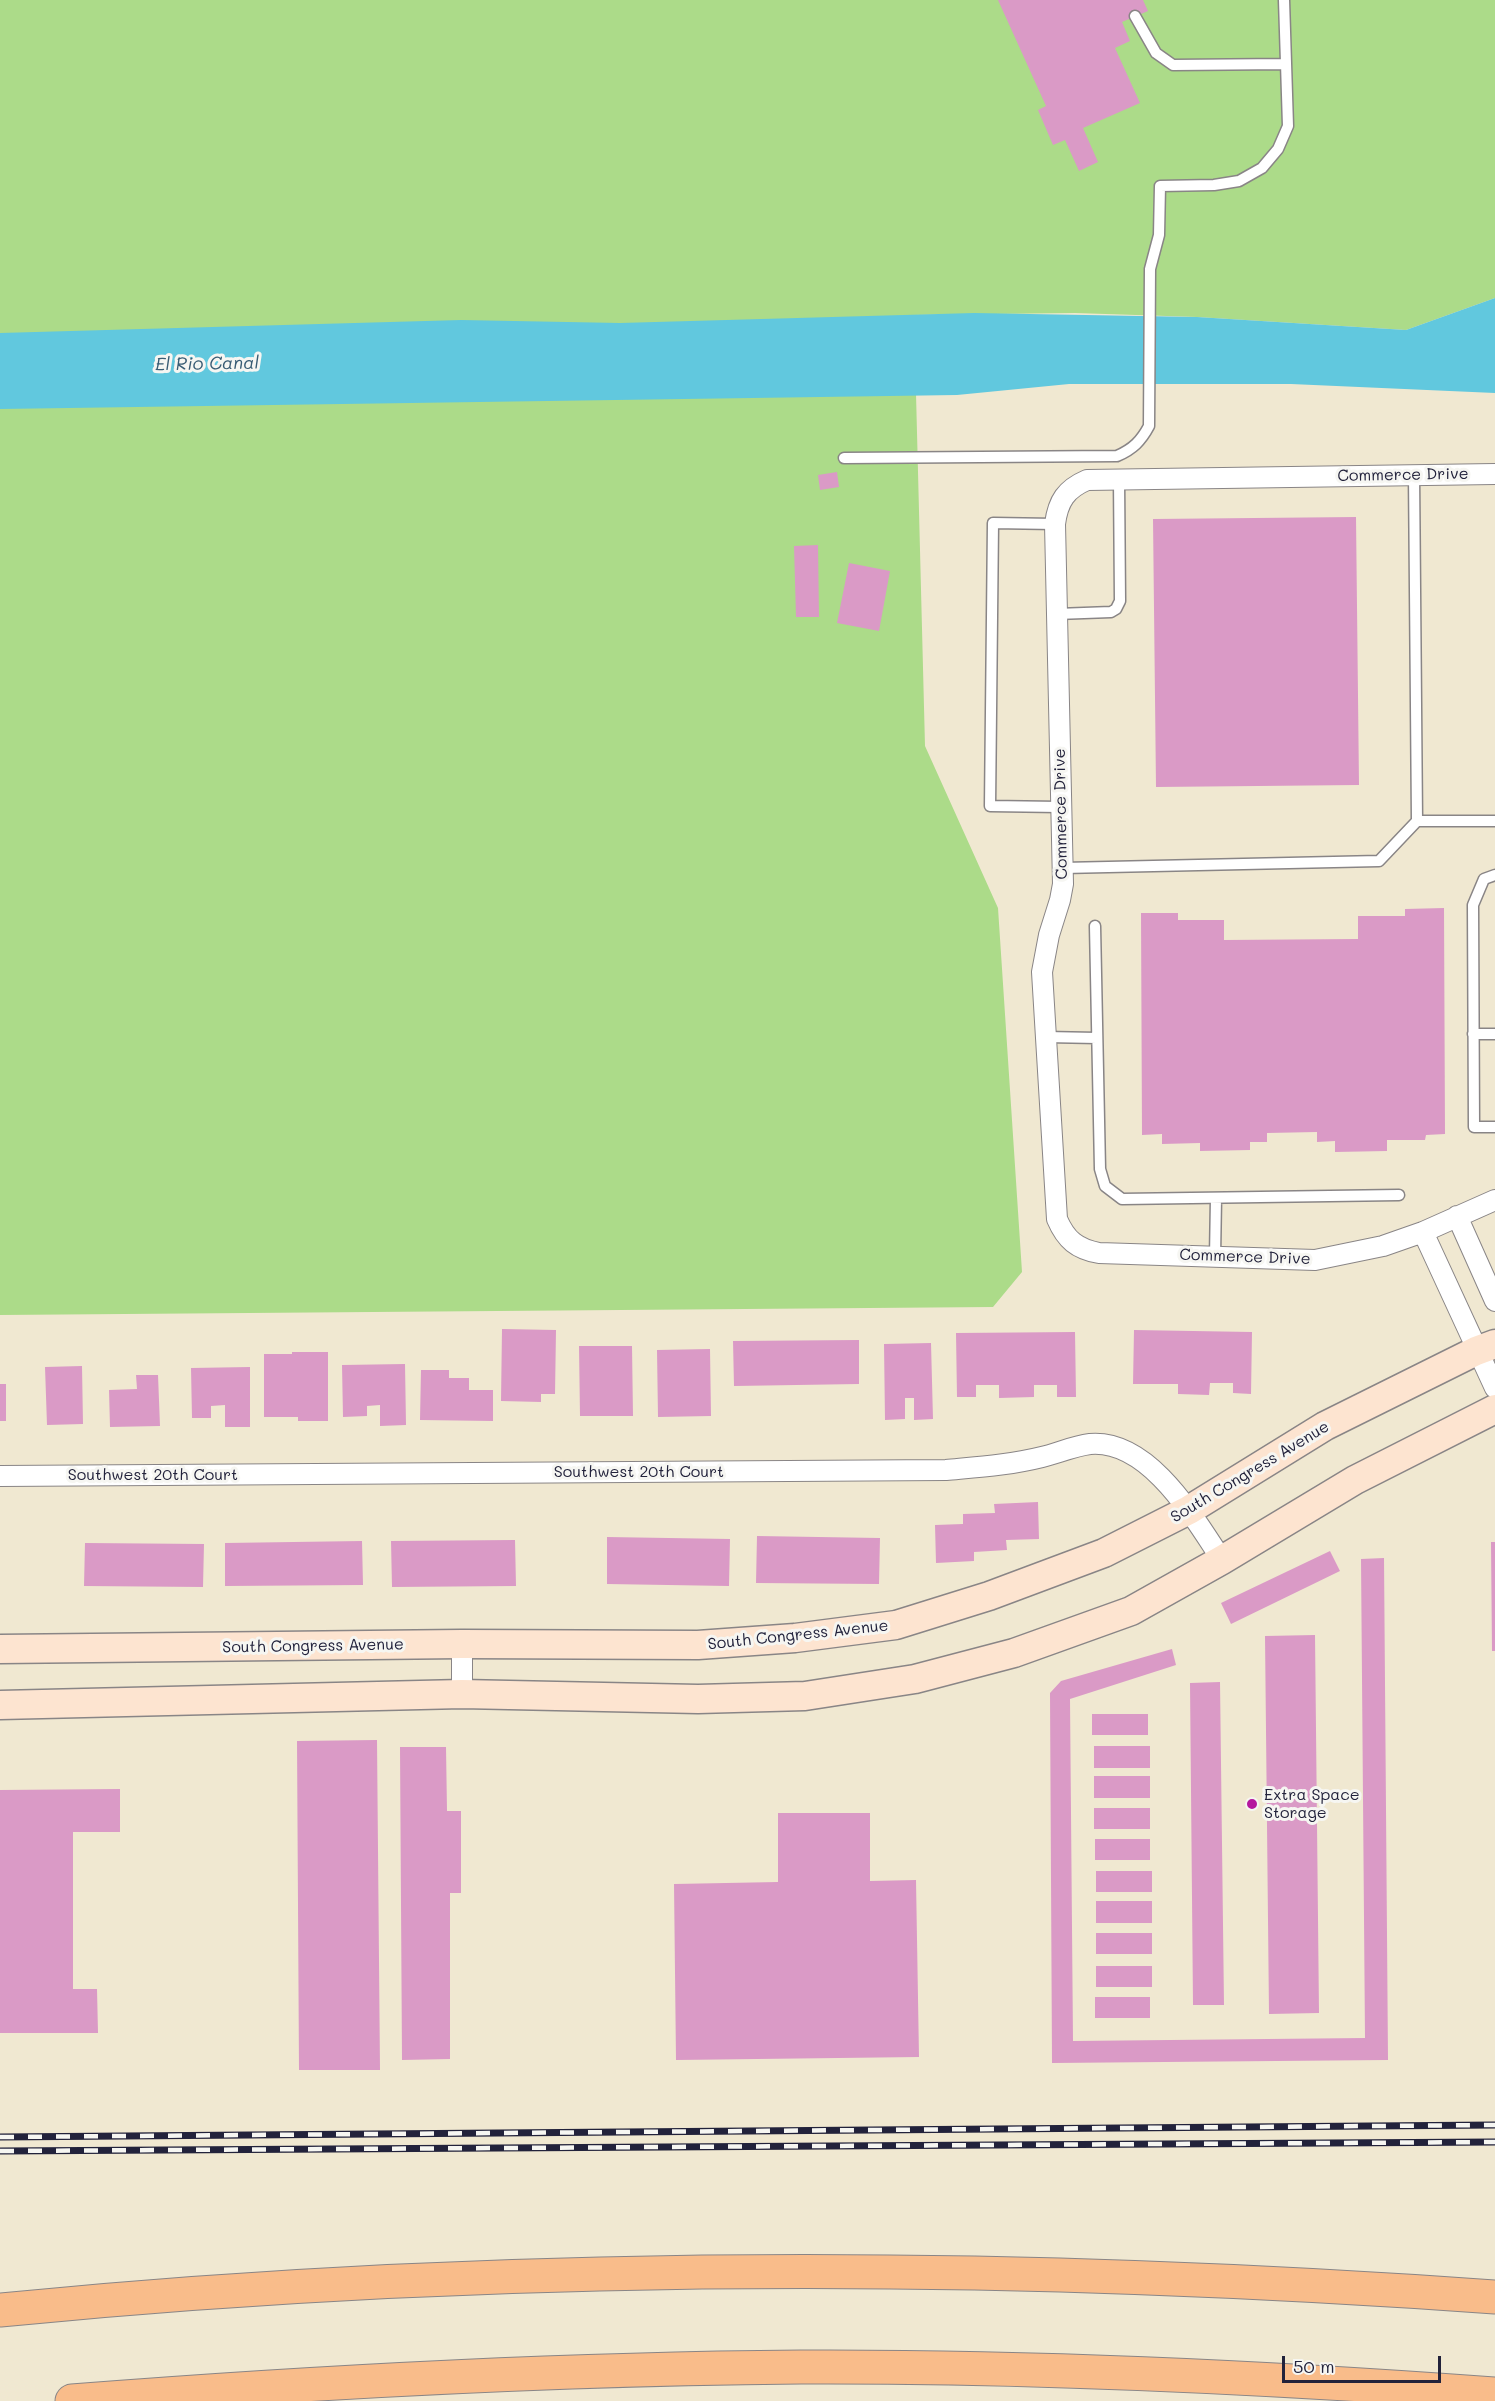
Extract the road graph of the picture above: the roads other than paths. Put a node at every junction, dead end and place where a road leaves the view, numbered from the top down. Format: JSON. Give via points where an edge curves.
{"nodes":[{"id":1,"x":1284,"y":0,"type":"edge"},
{"id":2,"x":1135,"y":16,"type":"dead end"},
{"id":3,"x":1286,"y":64,"type":"junction"},
{"id":4,"x":844,"y":458,"type":"dead end"},
{"id":5,"x":1414,"y":474,"type":"junction"},
{"id":6,"x":1495,"y":474,"type":"edge"},
{"id":7,"x":1119,"y":479,"type":"junction"},
{"id":8,"x":1055,"y":524,"type":"junction"},
{"id":9,"x":1057,"y":615,"type":"junction"},
{"id":10,"x":1060,"y":807,"type":"junction"},
{"id":11,"x":1416,"y":821,"type":"junction"},
{"id":12,"x":1495,"y":821,"type":"edge"},
{"id":13,"x":1063,"y":868,"type":"junction"},
{"id":14,"x":1495,"y":875,"type":"edge"},
{"id":15,"x":1095,"y":926,"type":"dead end"},
{"id":16,"x":1473,"y":1034,"type":"junction"},
{"id":17,"x":1495,"y":1034,"type":"edge"},
{"id":18,"x":1046,"y":1037,"type":"junction"},
{"id":19,"x":1097,"y":1038,"type":"junction"},
{"id":20,"x":1495,"y":1127,"type":"edge"},
{"id":21,"x":1399,"y":1195,"type":"dead end"},
{"id":22,"x":1216,"y":1198,"type":"junction"},
{"id":23,"x":1495,"y":1200,"type":"edge"},
{"id":24,"x":1457,"y":1216,"type":"junction"},
{"id":25,"x":1423,"y":1232,"type":"junction"},
{"id":26,"x":1215,"y":1257,"type":"junction"},
{"id":27,"x":1495,"y":1301,"type":"edge"},
{"id":28,"x":1485,"y":1348,"type":"edge"},
{"id":29,"x":1495,"y":1388,"type":"edge"},
{"id":30,"x":1495,"y":1409,"type":"edge"},
{"id":31,"x":0,"y":1476,"type":"edge"},
{"id":32,"x":1189,"y":1510,"type":"junction"},
{"id":33,"x":1222,"y":1560,"type":"junction"},
{"id":34,"x":462,"y":1644,"type":"junction"},
{"id":35,"x":0,"y":1649,"type":"edge"},
{"id":36,"x":462,"y":1694,"type":"junction"},
{"id":37,"x":0,"y":1705,"type":"edge"},
{"id":38,"x":1495,"y":2297,"type":"edge"},
{"id":39,"x":0,"y":2310,"type":"edge"},
{"id":40,"x":1495,"y":2394,"type":"edge"},
{"id":41,"x":72,"y":2401,"type":"edge"}],
"edges":[{"from":1,"to":3,"type":"lane"},
{"from":2,"to":3,"type":"lane","via":[[1156,53],[1173,65]]},
{"from":3,"to":4,"type":"lane","via":[[1288,126],[1278,149],[1262,168],[1239,181],[1160,186],[1159,234],[1150,269],[1149,426],[1131,450],[1118,456]]},
{"from":5,"to":6,"type":"street","name":"Commerce Drive"},
{"from":5,"to":7,"type":"street","name":"Commerce Drive"},
{"from":5,"to":11,"type":"lane"},
{"from":7,"to":8,"type":"street","name":"Commerce Drive","via":[[1087,480],[1074,486],[1060,502]]},
{"from":7,"to":9,"type":"lane","via":[[1120,601],[1111,612]]},
{"from":8,"to":9,"type":"street","name":"Commerce Drive"},
{"from":8,"to":10,"type":"lane","via":[[993,523],[990,806]]},
{"from":9,"to":10,"type":"street","name":"Commerce Drive"},
{"from":10,"to":13,"type":"street","name":"Commerce Drive"},
{"from":11,"to":12,"type":"lane"},
{"from":11,"to":13,"type":"lane","via":[[1378,861]]},
{"from":13,"to":18,"type":"street","name":"Commerce Drive","via":[[1060,900],[1041,972]]},
{"from":14,"to":16,"type":"lane","via":[[1484,879],[1473,905]]},
{"from":15,"to":19,"type":"lane"},
{"from":16,"to":17,"type":"lane"},
{"from":16,"to":20,"type":"lane","via":[[1474,1127]]},
{"from":18,"to":19,"type":"lane"},
{"from":18,"to":26,"type":"street","name":"Commerce Drive","via":[[1057,1219],[1063,1232],[1079,1247],[1099,1253]]},
{"from":19,"to":22,"type":"lane","via":[[1100,1169],[1106,1186],[1122,1199]]},
{"from":21,"to":22,"type":"lane"},
{"from":22,"to":26,"type":"lane"},
{"from":23,"to":24,"type":"street","name":"Commerce Drive"},
{"from":24,"to":25,"type":"street","name":"Commerce Drive"},
{"from":24,"to":27,"type":"street"},
{"from":25,"to":26,"type":"street","name":"Commerce Drive","via":[[1383,1246],[1315,1260]]},
{"from":25,"to":28,"type":"street"},
{"from":28,"to":29,"type":"street"},
{"from":28,"to":32,"type":"main road","name":"South Congress Avenue","via":[[1325,1426]]},
{"from":30,"to":33,"type":"main road","via":[[1355,1480]]},
{"from":31,"to":32,"type":"street","name":"Southwest 20th Court","via":[[946,1470],[992,1467],[1091,1444],[1124,1449],[1138,1457]]},
{"from":32,"to":33,"type":"street","name":"Southwest 20th Court"},
{"from":32,"to":34,"type":"main road","name":"South Congress Avenue","via":[[1104,1553],[989,1596],[896,1625],[699,1645]]},
{"from":33,"to":36,"type":"main road","via":[[1131,1611],[1014,1653],[915,1679],[805,1696],[722,1699]]},
{"from":34,"to":35,"type":"main road","name":"South Congress Avenue"},
{"from":34,"to":36,"type":"street"},
{"from":36,"to":37,"type":"main road"},
{"from":38,"to":39,"type":"highway","via":[[1180,2278],[725,2271],[365,2283]]},
{"from":40,"to":41,"type":"highway","via":[[1150,2374],[804,2367],[457,2375]]}]}
